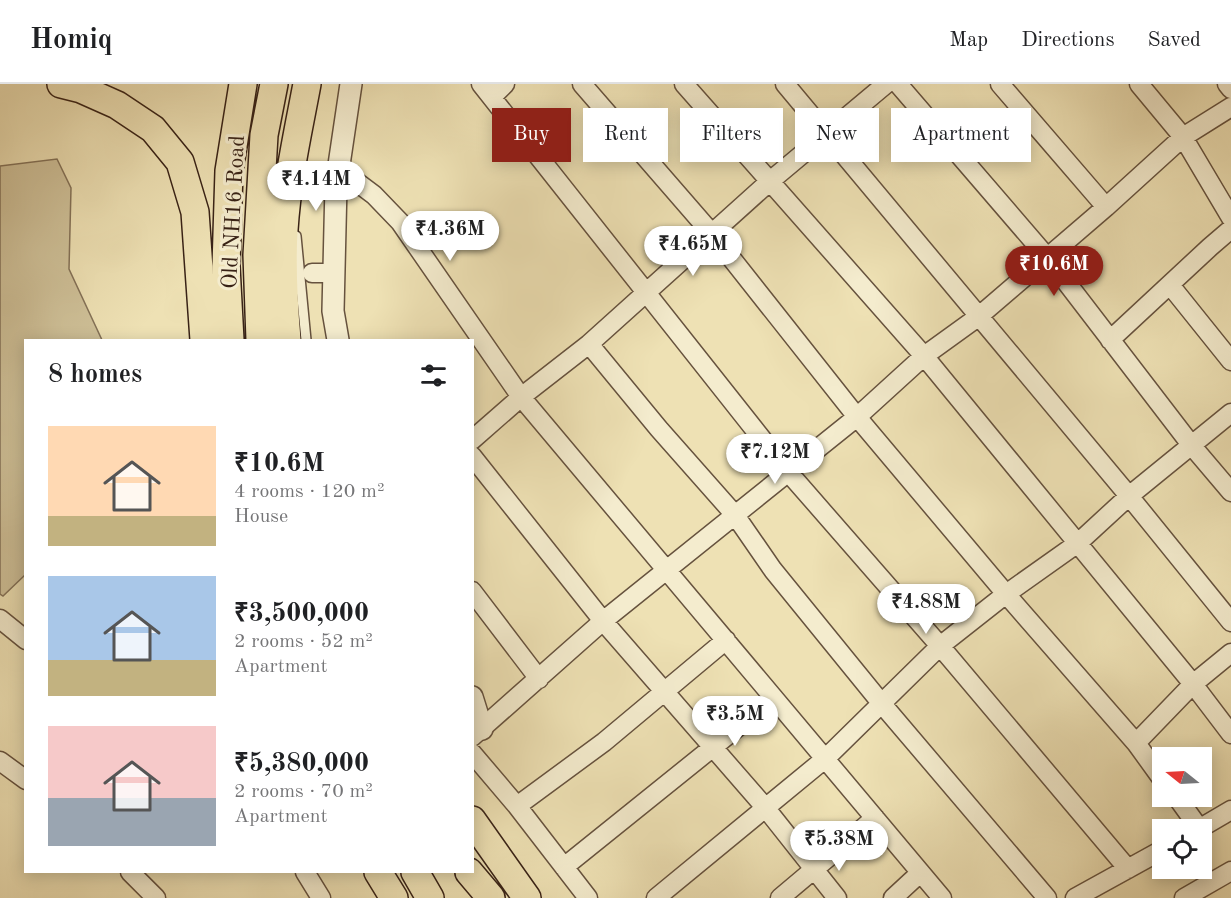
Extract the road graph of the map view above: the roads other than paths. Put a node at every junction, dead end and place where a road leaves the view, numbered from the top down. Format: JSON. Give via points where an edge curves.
{"nodes":[{"id":1,"x":61,"y":84,"type":"edge"},
{"id":2,"x":274,"y":84,"type":"edge"},
{"id":3,"x":307,"y":84,"type":"edge"},
{"id":4,"x":351,"y":84,"type":"edge"},
{"id":5,"x":506,"y":84,"type":"edge"},
{"id":6,"x":582,"y":84,"type":"edge"},
{"id":7,"x":684,"y":84,"type":"edge"},
{"id":8,"x":785,"y":84,"type":"edge"},
{"id":9,"x":886,"y":84,"type":"edge"},
{"id":10,"x":898,"y":84,"type":"edge"},
{"id":11,"x":1000,"y":84,"type":"edge"},
{"id":12,"x":1139,"y":84,"type":"edge"},
{"id":13,"x":1227,"y":84,"type":"edge"},
{"id":14,"x":1231,"y":89,"type":"edge"},
{"id":15,"x":487,"y":91,"type":"edge"},
{"id":16,"x":241,"y":93,"type":"edge"},
{"id":17,"x":1231,"y":107,"type":"edge"},
{"id":18,"x":806,"y":108,"type":"edge"},
{"id":19,"x":859,"y":108,"type":"edge"},
{"id":20,"x":1183,"y":137,"type":"junction"},
{"id":21,"x":795,"y":161,"type":"edge"},
{"id":22,"x":852,"y":162,"type":"edge"},
{"id":23,"x":338,"y":168,"type":"junction"},
{"id":24,"x":290,"y":177,"type":"junction"},
{"id":25,"x":769,"y":182,"type":"junction"},
{"id":26,"x":1106,"y":207,"type":"junction"},
{"id":27,"x":1231,"y":218,"type":"edge"},
{"id":28,"x":1231,"y":229,"type":"edge"},
{"id":29,"x":713,"y":235,"type":"junction"},
{"id":30,"x":1047,"y":257,"type":"junction"},
{"id":31,"x":312,"y":273,"type":"dead end"},
{"id":32,"x":334,"y":273,"type":"junction"},
{"id":33,"x":1170,"y":285,"type":"junction"},
{"id":34,"x":648,"y":293,"type":"junction"},
{"id":35,"x":978,"y":317,"type":"junction"},
{"id":36,"x":204,"y":339,"type":"edge"},
{"id":37,"x":230,"y":339,"type":"edge"},
{"id":38,"x":260,"y":339,"type":"edge"},
{"id":39,"x":287,"y":339,"type":"edge"},
{"id":40,"x":306,"y":339,"type":"edge"},
{"id":41,"x":338,"y":339,"type":"edge"},
{"id":42,"x":1110,"y":340,"type":"junction"},
{"id":43,"x":589,"y":344,"type":"junction"},
{"id":44,"x":924,"y":356,"type":"junction"},
{"id":45,"x":1231,"y":361,"type":"edge"},
{"id":46,"x":521,"y":397,"type":"junction"},
{"id":47,"x":1231,"y":413,"type":"edge"},
{"id":48,"x":857,"y":417,"type":"junction"},
{"id":49,"x":474,"y":438,"type":"edge"},
{"id":50,"x":1192,"y":447,"type":"junction"},
{"id":51,"x":474,"y":459,"type":"edge"},
{"id":52,"x":789,"y":473,"type":"junction"},
{"id":53,"x":1231,"y":492,"type":"edge"},
{"id":54,"x":1129,"y":496,"type":"junction"},
{"id":55,"x":735,"y":515,"type":"junction"},
{"id":56,"x":1078,"y":543,"type":"junction"},
{"id":57,"x":667,"y":570,"type":"junction"},
{"id":58,"x":474,"y":594,"type":"edge"},
{"id":59,"x":1006,"y":594,"type":"junction"},
{"id":60,"x":0,"y":619,"type":"edge"},
{"id":61,"x":603,"y":621,"type":"junction"},
{"id":62,"x":1231,"y":622,"type":"edge"},
{"id":63,"x":24,"y":638,"type":"edge"},
{"id":64,"x":726,"y":640,"type":"junction"},
{"id":65,"x":940,"y":646,"type":"junction"},
{"id":66,"x":1231,"y":653,"type":"edge"},
{"id":67,"x":539,"y":679,"type":"junction"},
{"id":68,"x":1193,"y":684,"type":"junction"},
{"id":69,"x":665,"y":691,"type":"junction"},
{"id":70,"x":774,"y":698,"type":"junction"},
{"id":71,"x":882,"y":704,"type":"junction"},
{"id":72,"x":474,"y":711,"type":"edge"},
{"id":73,"x":477,"y":733,"type":"edge"},
{"id":74,"x":1231,"y":734,"type":"edge"},
{"id":75,"x":1136,"y":743,"type":"junction"},
{"id":76,"x":713,"y":748,"type":"junction"},
{"id":77,"x":474,"y":755,"type":"edge"},
{"id":78,"x":826,"y":758,"type":"junction"},
{"id":79,"x":0,"y":761,"type":"edge"},
{"id":80,"x":1152,"y":765,"type":"edge"},
{"id":81,"x":24,"y":779,"type":"edge"},
{"id":82,"x":517,"y":806,"type":"junction"},
{"id":83,"x":764,"y":806,"type":"junction"},
{"id":84,"x":1231,"y":810,"type":"edge"},
{"id":85,"x":875,"y":818,"type":"junction"},
{"id":86,"x":1212,"y":821,"type":"edge"},
{"id":87,"x":474,"y":823,"type":"edge"},
{"id":88,"x":1152,"y":856,"type":"edge"},
{"id":89,"x":564,"y":867,"type":"junction"},
{"id":90,"x":815,"y":869,"type":"junction"},
{"id":91,"x":1128,"y":870,"type":"junction"},
{"id":92,"x":1231,"y":871,"type":"edge"},
{"id":93,"x":131,"y":873,"type":"edge"},
{"id":94,"x":306,"y":873,"type":"edge"},
{"id":95,"x":379,"y":873,"type":"edge"},
{"id":96,"x":416,"y":873,"type":"edge"},
{"id":97,"x":470,"y":873,"type":"edge"},
{"id":98,"x":920,"y":873,"type":"junction"},
{"id":99,"x":156,"y":898,"type":"edge"},
{"id":100,"x":321,"y":898,"type":"edge"},
{"id":101,"x":393,"y":898,"type":"edge"},
{"id":102,"x":430,"y":898,"type":"edge"},
{"id":103,"x":491,"y":898,"type":"edge"},
{"id":104,"x":526,"y":898,"type":"edge"},
{"id":105,"x":588,"y":898,"type":"edge"},
{"id":106,"x":656,"y":898,"type":"edge"},
{"id":107,"x":780,"y":898,"type":"edge"},
{"id":108,"x":837,"y":898,"type":"edge"},
{"id":109,"x":893,"y":898,"type":"edge"},
{"id":110,"x":942,"y":898,"type":"edge"},
{"id":111,"x":1047,"y":898,"type":"edge"},
{"id":112,"x":1076,"y":898,"type":"edge"},
{"id":113,"x":1184,"y":898,"type":"edge"}],
"edges":[{"from":1,"to":36,"type":"main road","via":[[117,105],[153,129],[180,162],[195,212]]},
{"from":2,"to":38,"type":"main road","name":"Old NH16 Road","via":[[264,135],[257,255]]},
{"from":3,"to":24,"type":"main road"},
{"from":4,"to":23,"type":"street"},
{"from":5,"to":15,"type":"street"},
{"from":6,"to":29,"type":"street"},
{"from":7,"to":25,"type":"street"},
{"from":8,"to":18,"type":"street"},
{"from":9,"to":19,"type":"street"},
{"from":10,"to":30,"type":"street"},
{"from":11,"to":26,"type":"street"},
{"from":12,"to":20,"type":"street"},
{"from":13,"to":14,"type":"street"},
{"from":15,"to":34,"type":"street"},
{"from":16,"to":37,"type":"main road","name":"Old NH16 Road","via":[[229,171],[226,266]]},
{"from":17,"to":20,"type":"street"},
{"from":20,"to":26,"type":"street"},
{"from":20,"to":27,"type":"street"},
{"from":21,"to":25,"type":"street"},
{"from":22,"to":35,"type":"street"},
{"from":23,"to":32,"type":"street"},
{"from":23,"to":46,"type":"street","via":[[374,195],[400,222]]},
{"from":24,"to":39,"type":"main road","via":[[284,231]]},
{"from":24,"to":40,"type":"lane"},
{"from":25,"to":29,"type":"street"},
{"from":25,"to":44,"type":"street"},
{"from":26,"to":30,"type":"street"},
{"from":28,"to":33,"type":"street"},
{"from":29,"to":34,"type":"street"},
{"from":29,"to":48,"type":"street"},
{"from":30,"to":35,"type":"street"},
{"from":30,"to":42,"type":"street"},
{"from":31,"to":32,"type":"street"},
{"from":32,"to":41,"type":"street","via":[[333,311]]},
{"from":33,"to":42,"type":"street"},
{"from":33,"to":45,"type":"street"},
{"from":34,"to":43,"type":"street"},
{"from":34,"to":52,"type":"street"},
{"from":35,"to":44,"type":"street"},
{"from":35,"to":54,"type":"street"},
{"from":42,"to":50,"type":"street"},
{"from":43,"to":46,"type":"street"},
{"from":43,"to":55,"type":"street"},
{"from":44,"to":48,"type":"street"},
{"from":44,"to":56,"type":"street"},
{"from":46,"to":49,"type":"street"},
{"from":46,"to":57,"type":"street"},
{"from":47,"to":50,"type":"street"},
{"from":48,"to":52,"type":"street"},
{"from":48,"to":59,"type":"street"},
{"from":50,"to":53,"type":"street"},
{"from":50,"to":54,"type":"street"},
{"from":51,"to":61,"type":"street"},
{"from":52,"to":55,"type":"street"},
{"from":52,"to":65,"type":"street"},
{"from":54,"to":56,"type":"street"},
{"from":54,"to":62,"type":"street"},
{"from":55,"to":57,"type":"street"},
{"from":55,"to":71,"type":"street","via":[[773,570]]},
{"from":56,"to":59,"type":"street"},
{"from":56,"to":68,"type":"street"},
{"from":57,"to":61,"type":"street"},
{"from":57,"to":64,"type":"street"},
{"from":58,"to":67,"type":"street"},
{"from":59,"to":65,"type":"street"},
{"from":59,"to":75,"type":"street"},
{"from":60,"to":63,"type":"street"},
{"from":61,"to":67,"type":"street"},
{"from":61,"to":69,"type":"street"},
{"from":64,"to":69,"type":"street"},
{"from":64,"to":70,"type":"street"},
{"from":65,"to":71,"type":"street"},
{"from":65,"to":91,"type":"street"},
{"from":66,"to":68,"type":"street"},
{"from":67,"to":73,"type":"street"},
{"from":68,"to":74,"type":"street"},
{"from":68,"to":75,"type":"street"},
{"from":69,"to":76,"type":"street"},
{"from":69,"to":82,"type":"street"},
{"from":70,"to":76,"type":"street"},
{"from":70,"to":78,"type":"street"},
{"from":71,"to":78,"type":"street"},
{"from":71,"to":111,"type":"street"},
{"from":72,"to":73,"type":"street"},
{"from":75,"to":80,"type":"street"},
{"from":76,"to":83,"type":"street"},
{"from":76,"to":89,"type":"street"},
{"from":77,"to":82,"type":"street"},
{"from":78,"to":83,"type":"street"},
{"from":78,"to":85,"type":"street"},
{"from":79,"to":81,"type":"street"},
{"from":82,"to":89,"type":"street"},
{"from":83,"to":90,"type":"street"},
{"from":83,"to":106,"type":"street"},
{"from":84,"to":86,"type":"street"},
{"from":85,"to":90,"type":"street"},
{"from":85,"to":98,"type":"street"},
{"from":87,"to":104,"type":"main road"},
{"from":88,"to":91,"type":"street"},
{"from":89,"to":105,"type":"street"},
{"from":90,"to":107,"type":"street"},
{"from":90,"to":108,"type":"street"},
{"from":91,"to":112,"type":"street"},
{"from":92,"to":113,"type":"street"},
{"from":93,"to":99,"type":"street"},
{"from":94,"to":100,"type":"street"},
{"from":95,"to":101,"type":"main road"},
{"from":96,"to":102,"type":"main road"},
{"from":97,"to":103,"type":"main road"},
{"from":98,"to":109,"type":"street"},
{"from":98,"to":110,"type":"street"}]}
